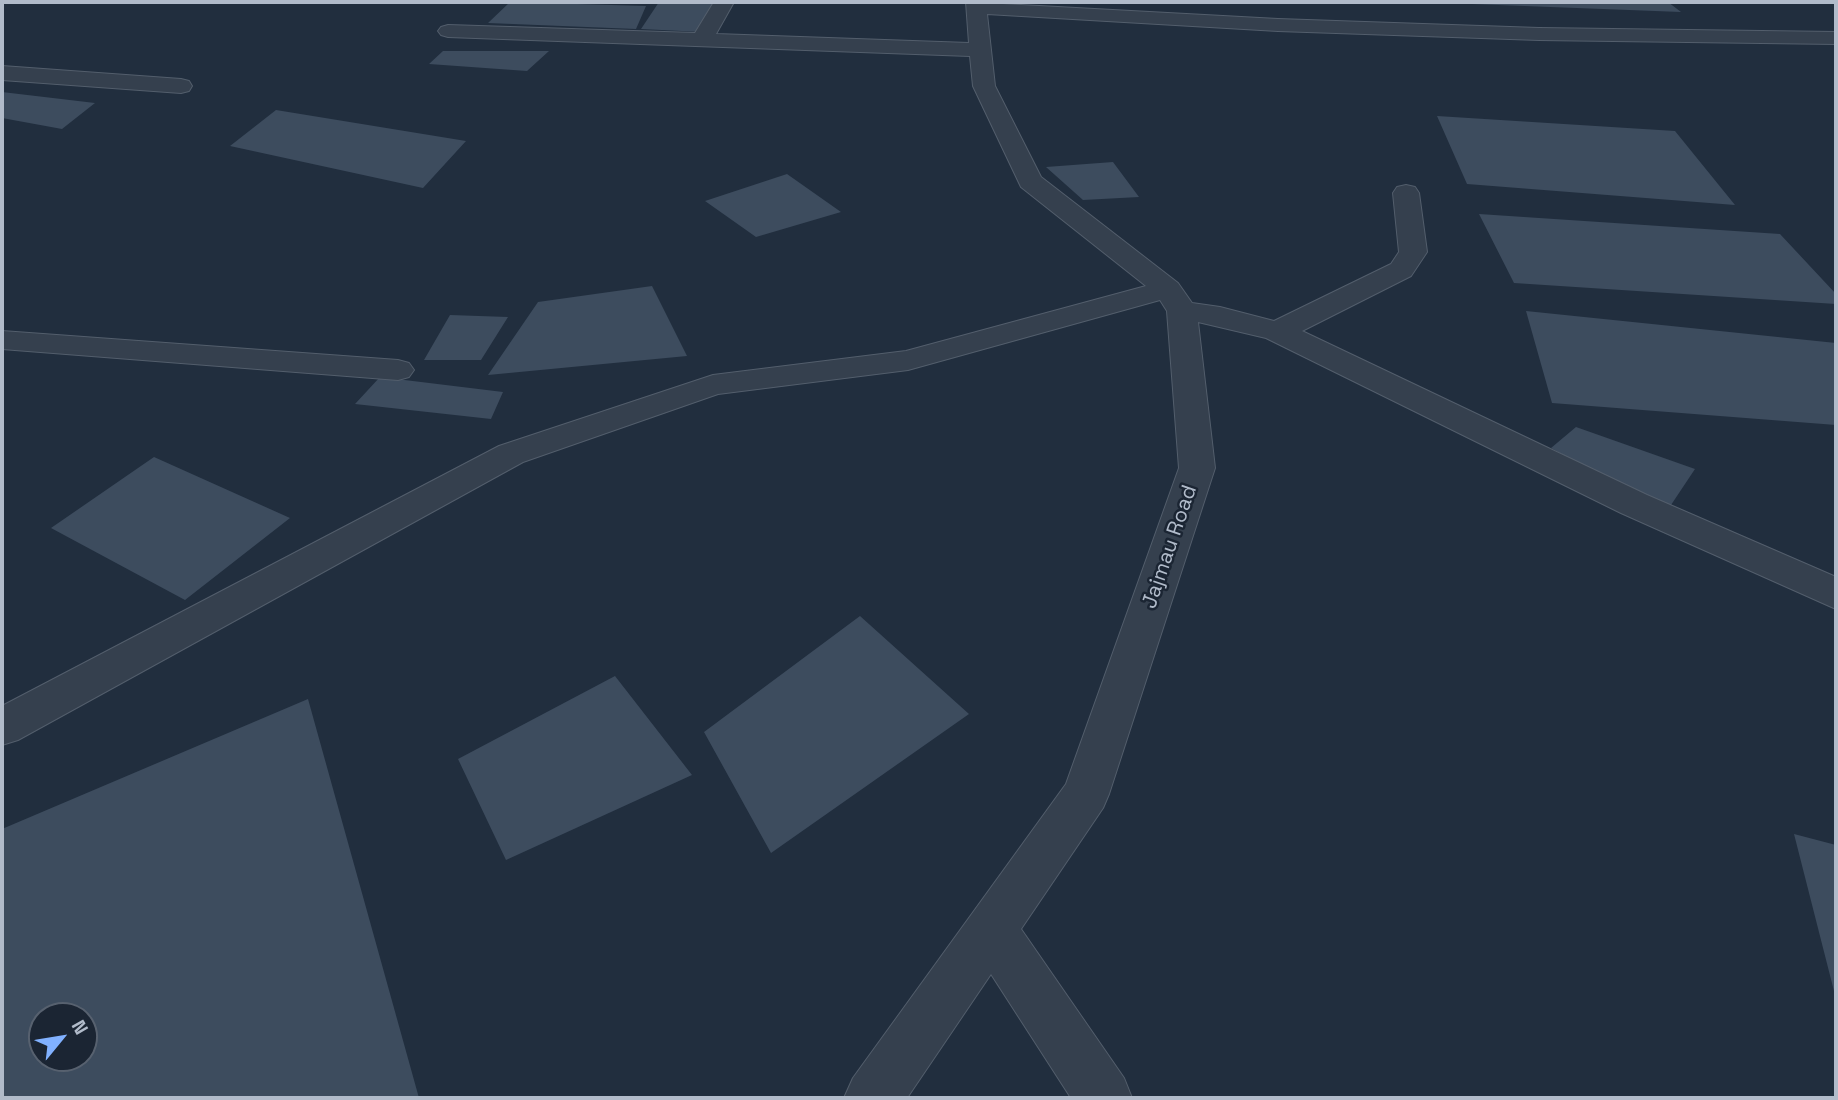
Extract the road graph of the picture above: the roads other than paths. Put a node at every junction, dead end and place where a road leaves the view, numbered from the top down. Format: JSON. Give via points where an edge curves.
{"nodes":[{"id":1,"x":724,"y":2,"type":"edge"},
{"id":2,"x":976,"y":5,"type":"edge"},
{"id":3,"x":448,"y":31,"type":"dead end"},
{"id":4,"x":1836,"y":38,"type":"edge"},
{"id":5,"x":702,"y":40,"type":"junction"},
{"id":6,"x":981,"y":50,"type":"junction"},
{"id":7,"x":2,"y":73,"type":"edge"},
{"id":8,"x":181,"y":86,"type":"dead end"},
{"id":9,"x":1406,"y":193,"type":"dead end"},
{"id":10,"x":1175,"y":300,"type":"junction"},
{"id":11,"x":1277,"y":331,"type":"junction"},
{"id":12,"x":2,"y":341,"type":"edge"},
{"id":13,"x":398,"y":370,"type":"dead end"},
{"id":14,"x":1836,"y":594,"type":"edge"},
{"id":15,"x":2,"y":727,"type":"edge"},
{"id":16,"x":991,"y":929,"type":"junction"},
{"id":17,"x":873,"y":1098,"type":"edge"},
{"id":18,"x":1104,"y":1098,"type":"edge"}],
"edges":[{"from":1,"to":5,"type":"street"},
{"from":2,"to":4,"type":"street","via":[[1292,26]]},
{"from":2,"to":6,"type":"street"},
{"from":3,"to":5,"type":"street"},
{"from":5,"to":6,"type":"street"},
{"from":6,"to":10,"type":"street","via":[[984,86],[1030,181]]},
{"from":7,"to":8,"type":"street"},
{"from":9,"to":11,"type":"street","via":[[1413,252],[1401,270]]},
{"from":10,"to":11,"type":"street"},
{"from":10,"to":15,"type":"street","via":[[908,359],[713,386],[511,454]]},
{"from":10,"to":16,"type":"street","name":"Jajmau Road","via":[[1194,417],[1197,468],[1086,794]]},
{"from":11,"to":14,"type":"street","via":[[1634,504]]},
{"from":12,"to":13,"type":"street"},
{"from":16,"to":17,"type":"street","name":"Jajmau Road"},
{"from":16,"to":18,"type":"street"}]}
